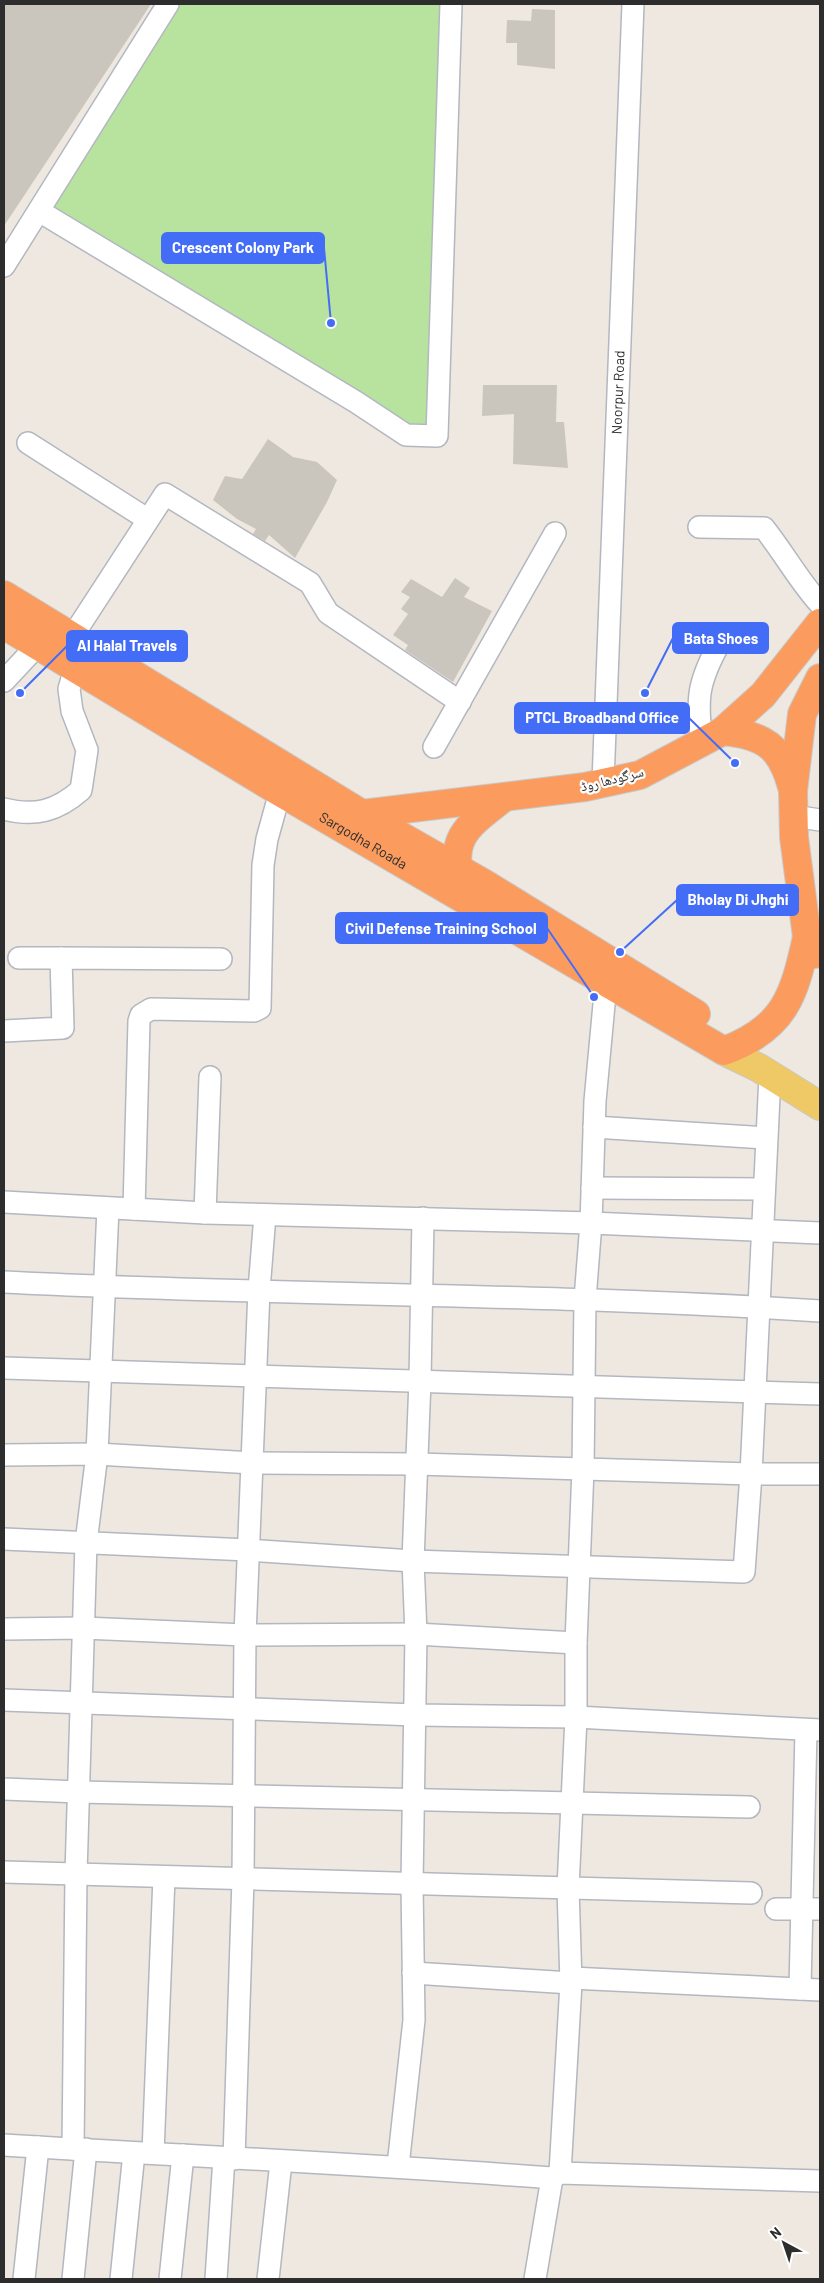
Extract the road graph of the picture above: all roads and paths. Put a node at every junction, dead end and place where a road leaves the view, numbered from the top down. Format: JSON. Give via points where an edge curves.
{"nodes":[{"id":1,"x":168,"y":4,"type":"edge"},
{"id":2,"x":451,"y":4,"type":"edge"},
{"id":3,"x":633,"y":4,"type":"edge"},
{"id":4,"x":38,"y":211,"type":"junction"},
{"id":5,"x":4,"y":266,"type":"edge"},
{"id":6,"x":28,"y":443,"type":"dead end"},
{"id":7,"x":147,"y":519,"type":"junction"},
{"id":8,"x":699,"y":527,"type":"dead end"},
{"id":9,"x":555,"y":533,"type":"dead end"},
{"id":10,"x":4,"y":596,"type":"edge"},
{"id":11,"x":820,"y":604,"type":"edge"},
{"id":12,"x":4,"y":625,"type":"edge"},
{"id":13,"x":816,"y":629,"type":"edge"},
{"id":14,"x":55,"y":636,"type":"junction"},
{"id":15,"x":719,"y":644,"type":"dead end"},
{"id":16,"x":75,"y":668,"type":"junction"},
{"id":17,"x":4,"y":681,"type":"edge"},
{"id":18,"x":819,"y":682,"type":"edge"},
{"id":19,"x":460,"y":702,"type":"junction"},
{"id":20,"x":713,"y":736,"type":"junction"},
{"id":21,"x":434,"y":747,"type":"dead end"},
{"id":22,"x":603,"y":782,"type":"junction"},
{"id":23,"x":280,"y":792,"type":"junction"},
{"id":24,"x":502,"y":798,"type":"junction"},
{"id":25,"x":793,"y":804,"type":"junction"},
{"id":26,"x":4,"y":809,"type":"edge"},
{"id":27,"x":362,"y":814,"type":"junction"},
{"id":28,"x":820,"y":820,"type":"edge"},
{"id":29,"x":457,"y":868,"type":"junction"},
{"id":30,"x":465,"y":900,"type":"junction"},
{"id":31,"x":816,"y":956,"type":"edge"},
{"id":32,"x":18,"y":958,"type":"dead end"},
{"id":33,"x":61,"y":958,"type":"junction"},
{"id":34,"x":221,"y":960,"type":"dead end"},
{"id":35,"x":606,"y":983,"type":"junction"},
{"id":36,"x":4,"y":1031,"type":"edge"},
{"id":37,"x":734,"y":1047,"type":"junction"},
{"id":38,"x":770,"y":1075,"type":"junction"},
{"id":39,"x":210,"y":1077,"type":"dead end"},
{"id":40,"x":820,"y":1090,"type":"edge"},
{"id":41,"x":820,"y":1106,"type":"edge"},
{"id":42,"x":594,"y":1127,"type":"junction"},
{"id":43,"x":766,"y":1138,"type":"junction"},
{"id":44,"x":592,"y":1188,"type":"junction"},
{"id":45,"x":764,"y":1189,"type":"junction"},
{"id":46,"x":4,"y":1202,"type":"edge"},
{"id":47,"x":108,"y":1208,"type":"junction"},
{"id":48,"x":134,"y":1209,"type":"junction"},
{"id":49,"x":205,"y":1213,"type":"junction"},
{"id":50,"x":265,"y":1215,"type":"junction"},
{"id":51,"x":424,"y":1218,"type":"junction"},
{"id":52,"x":591,"y":1223,"type":"junction"},
{"id":53,"x":762,"y":1230,"type":"junction"},
{"id":54,"x":820,"y":1233,"type":"edge"},
{"id":55,"x":4,"y":1282,"type":"edge"},
{"id":56,"x":106,"y":1288,"type":"junction"},
{"id":57,"x":259,"y":1290,"type":"junction"},
{"id":58,"x":422,"y":1296,"type":"junction"},
{"id":59,"x":585,"y":1299,"type":"junction"},
{"id":60,"x":758,"y":1307,"type":"junction"},
{"id":61,"x":820,"y":1311,"type":"edge"},
{"id":62,"x":4,"y":1368,"type":"edge"},
{"id":63,"x":100,"y":1371,"type":"junction"},
{"id":64,"x":256,"y":1376,"type":"junction"},
{"id":65,"x":420,"y":1380,"type":"junction"},
{"id":66,"x":585,"y":1387,"type":"junction"},
{"id":67,"x":754,"y":1392,"type":"junction"},
{"id":68,"x":820,"y":1394,"type":"edge"},
{"id":69,"x":97,"y":1454,"type":"junction"},
{"id":70,"x":4,"y":1455,"type":"edge"},
{"id":71,"x":253,"y":1463,"type":"junction"},
{"id":72,"x":417,"y":1464,"type":"junction"},
{"id":73,"x":583,"y":1469,"type":"junction"},
{"id":74,"x":751,"y":1474,"type":"junction"},
{"id":75,"x":820,"y":1474,"type":"edge"},
{"id":76,"x":4,"y":1539,"type":"edge"},
{"id":77,"x":86,"y":1543,"type":"junction"},
{"id":78,"x":248,"y":1550,"type":"junction"},
{"id":79,"x":413,"y":1561,"type":"junction"},
{"id":80,"x":578,"y":1565,"type":"junction"},
{"id":81,"x":84,"y":1628,"type":"junction"},
{"id":82,"x":4,"y":1629,"type":"edge"},
{"id":83,"x":245,"y":1634,"type":"junction"},
{"id":84,"x":416,"y":1634,"type":"junction"},
{"id":85,"x":576,"y":1644,"type":"junction"},
{"id":86,"x":4,"y":1700,"type":"edge"},
{"id":87,"x":83,"y":1703,"type":"junction"},
{"id":88,"x":244,"y":1708,"type":"junction"},
{"id":89,"x":416,"y":1715,"type":"junction"},
{"id":90,"x":576,"y":1717,"type":"junction"},
{"id":91,"x":813,"y":1730,"type":"edge"},
{"id":92,"x":4,"y":1789,"type":"edge"},
{"id":93,"x":79,"y":1792,"type":"junction"},
{"id":94,"x":243,"y":1796,"type":"junction"},
{"id":95,"x":414,"y":1799,"type":"junction"},
{"id":96,"x":572,"y":1802,"type":"junction"},
{"id":97,"x":749,"y":1806,"type":"dead end"},
{"id":98,"x":4,"y":1872,"type":"edge"},
{"id":99,"x":76,"y":1874,"type":"junction"},
{"id":100,"x":164,"y":1877,"type":"junction"},
{"id":101,"x":243,"y":1879,"type":"junction"},
{"id":102,"x":412,"y":1884,"type":"junction"},
{"id":103,"x":568,"y":1888,"type":"junction"},
{"id":104,"x":751,"y":1893,"type":"dead end"},
{"id":105,"x":776,"y":1909,"type":"dead end"},
{"id":106,"x":811,"y":1909,"type":"edge"},
{"id":107,"x":414,"y":1973,"type":"junction"},
{"id":108,"x":571,"y":1980,"type":"junction"},
{"id":109,"x":810,"y":1990,"type":"edge"},
{"id":110,"x":4,"y":2145,"type":"edge"},
{"id":111,"x":38,"y":2147,"type":"junction"},
{"id":112,"x":80,"y":2149,"type":"junction"},
{"id":113,"x":143,"y":2153,"type":"junction"},
{"id":114,"x":183,"y":2155,"type":"junction"},
{"id":115,"x":229,"y":2158,"type":"junction"},
{"id":116,"x":281,"y":2162,"type":"junction"},
{"id":117,"x":398,"y":2166,"type":"junction"},
{"id":118,"x":556,"y":2176,"type":"junction"},
{"id":119,"x":820,"y":2181,"type":"edge"},
{"id":120,"x":24,"y":2279,"type":"edge"},
{"id":121,"x":74,"y":2279,"type":"edge"},
{"id":122,"x":121,"y":2279,"type":"edge"},
{"id":123,"x":170,"y":2279,"type":"edge"},
{"id":124,"x":216,"y":2279,"type":"edge"},
{"id":125,"x":268,"y":2279,"type":"edge"},
{"id":126,"x":535,"y":2279,"type":"edge"}],
"edges":[{"from":1,"to":4,"type":"street"},
{"from":2,"to":4,"type":"street","via":[[437,436],[406,435]]},
{"from":3,"to":22,"type":"street","name":"Noorpur Road"},
{"from":4,"to":5,"type":"street"},
{"from":6,"to":7,"type":"street"},
{"from":7,"to":14,"type":"street"},
{"from":7,"to":19,"type":"street","via":[[161,496],[169,496],[310,583],[328,613]]},
{"from":8,"to":11,"type":"street","via":[[764,528]]},
{"from":9,"to":19,"type":"street"},
{"from":10,"to":14,"type":"highway","name":"Sargodha Roada"},
{"from":12,"to":14,"type":"highway","name":"Sargodha Roada"},
{"from":13,"to":20,"type":"highway","name":"سرگودھا روڈ","via":[[763,695]]},
{"from":14,"to":16,"type":"highway","name":"Sargodha Roada"},
{"from":14,"to":17,"type":"street"},
{"from":14,"to":27,"type":"highway","name":"Sargodha Roada"},
{"from":15,"to":20,"type":"street","via":[[699,690],[698,711]]},
{"from":16,"to":23,"type":"highway","name":"Sargodha Roada"},
{"from":16,"to":26,"type":"street","via":[[69,689],[72,711],[87,750],[81,790],[66,803],[46,810],[17,812]]},
{"from":18,"to":25,"type":"highway","via":[[802,714]]},
{"from":19,"to":21,"type":"street"},
{"from":20,"to":22,"type":"highway","name":"سرگودھا روڈ","via":[[640,775]]},
{"from":20,"to":25,"type":"highway","via":[[749,733],[771,746],[786,766]]},
{"from":22,"to":24,"type":"highway","name":"سرگودھا روڈ"},
{"from":23,"to":30,"type":"highway","name":"Sargodha Roada"},
{"from":23,"to":48,"type":"street","via":[[263,864],[260,1008],[254,1012],[151,1009],[141,1015]]},
{"from":24,"to":27,"type":"highway","name":"سرگودھا روڈ"},
{"from":24,"to":29,"type":"highway","via":[[464,832],[456,851]]},
{"from":25,"to":28,"type":"street"},
{"from":25,"to":31,"type":"highway"},
{"from":27,"to":29,"type":"highway","name":"Sargodha Roada"},
{"from":29,"to":30,"type":"highway"},
{"from":29,"to":37,"type":"highway","name":"Sargodha Roada"},
{"from":30,"to":35,"type":"highway","name":"Sargodha Roada"},
{"from":31,"to":37,"type":"highway","via":[[766,1030]]},
{"from":32,"to":33,"type":"street"},
{"from":33,"to":34,"type":"street"},
{"from":33,"to":36,"type":"street","via":[[63,1028]]},
{"from":35,"to":37,"type":"highway","name":"Sargodha Roada"},
{"from":35,"to":42,"type":"street"},
{"from":37,"to":38,"type":"main road"},
{"from":37,"to":40,"type":"main road"},
{"from":38,"to":41,"type":"main road"},
{"from":38,"to":43,"type":"street"},
{"from":39,"to":49,"type":"street"},
{"from":42,"to":43,"type":"street"},
{"from":42,"to":44,"type":"street"},
{"from":43,"to":45,"type":"street"},
{"from":44,"to":45,"type":"street"},
{"from":44,"to":52,"type":"street"},
{"from":45,"to":53,"type":"street"},
{"from":46,"to":47,"type":"street"},
{"from":47,"to":48,"type":"street"},
{"from":47,"to":56,"type":"street"},
{"from":48,"to":49,"type":"street"},
{"from":49,"to":50,"type":"street"},
{"from":50,"to":51,"type":"street"},
{"from":50,"to":57,"type":"street"},
{"from":51,"to":52,"type":"street"},
{"from":51,"to":58,"type":"street"},
{"from":52,"to":53,"type":"street"},
{"from":52,"to":59,"type":"street"},
{"from":53,"to":54,"type":"street"},
{"from":53,"to":60,"type":"street"},
{"from":55,"to":56,"type":"street"},
{"from":56,"to":57,"type":"street"},
{"from":56,"to":63,"type":"street"},
{"from":57,"to":58,"type":"street"},
{"from":57,"to":64,"type":"street"},
{"from":58,"to":59,"type":"street"},
{"from":58,"to":65,"type":"street"},
{"from":59,"to":60,"type":"street"},
{"from":59,"to":66,"type":"street"},
{"from":60,"to":61,"type":"street"},
{"from":60,"to":67,"type":"street"},
{"from":62,"to":63,"type":"street"},
{"from":63,"to":64,"type":"street"},
{"from":63,"to":69,"type":"street"},
{"from":64,"to":65,"type":"street"},
{"from":64,"to":71,"type":"street"},
{"from":65,"to":66,"type":"street"},
{"from":65,"to":72,"type":"street"},
{"from":66,"to":67,"type":"street"},
{"from":66,"to":73,"type":"street"},
{"from":67,"to":68,"type":"street"},
{"from":67,"to":74,"type":"street"},
{"from":69,"to":70,"type":"street"},
{"from":69,"to":71,"type":"street"},
{"from":69,"to":77,"type":"street"},
{"from":71,"to":72,"type":"street"},
{"from":71,"to":78,"type":"street"},
{"from":72,"to":73,"type":"street"},
{"from":72,"to":79,"type":"street"},
{"from":73,"to":74,"type":"street"},
{"from":73,"to":80,"type":"street"},
{"from":74,"to":75,"type":"street"},
{"from":74,"to":80,"type":"street","via":[[744,1572]]},
{"from":76,"to":77,"type":"street"},
{"from":77,"to":78,"type":"street"},
{"from":77,"to":81,"type":"street"},
{"from":78,"to":79,"type":"street"},
{"from":78,"to":83,"type":"street"},
{"from":79,"to":80,"type":"street"},
{"from":79,"to":84,"type":"street"},
{"from":80,"to":85,"type":"street"},
{"from":81,"to":82,"type":"street"},
{"from":81,"to":83,"type":"street"},
{"from":81,"to":87,"type":"street"},
{"from":83,"to":84,"type":"street"},
{"from":83,"to":88,"type":"street"},
{"from":84,"to":85,"type":"street"},
{"from":84,"to":89,"type":"street"},
{"from":85,"to":90,"type":"street"},
{"from":86,"to":87,"type":"street"},
{"from":87,"to":88,"type":"street"},
{"from":87,"to":93,"type":"street"},
{"from":88,"to":89,"type":"street"},
{"from":88,"to":94,"type":"street"},
{"from":89,"to":90,"type":"street"},
{"from":89,"to":95,"type":"street"},
{"from":90,"to":91,"type":"street"},
{"from":90,"to":96,"type":"street"},
{"from":91,"to":106,"type":"street"},
{"from":92,"to":93,"type":"street"},
{"from":93,"to":94,"type":"street"},
{"from":93,"to":99,"type":"street"},
{"from":94,"to":95,"type":"street"},
{"from":94,"to":101,"type":"street"},
{"from":95,"to":96,"type":"street"},
{"from":95,"to":102,"type":"street"},
{"from":96,"to":97,"type":"street"},
{"from":96,"to":103,"type":"street"},
{"from":98,"to":99,"type":"street"},
{"from":99,"to":100,"type":"street"},
{"from":99,"to":112,"type":"street"},
{"from":100,"to":101,"type":"street"},
{"from":100,"to":113,"type":"street"},
{"from":101,"to":102,"type":"street"},
{"from":101,"to":115,"type":"street"},
{"from":102,"to":103,"type":"street"},
{"from":102,"to":107,"type":"street"},
{"from":103,"to":104,"type":"street"},
{"from":103,"to":108,"type":"street"},
{"from":105,"to":106,"type":"street"},
{"from":106,"to":109,"type":"street"},
{"from":107,"to":108,"type":"street"},
{"from":107,"to":117,"type":"street","via":[[414,2020]]},
{"from":108,"to":109,"type":"street"},
{"from":108,"to":118,"type":"street"},
{"from":110,"to":111,"type":"street"},
{"from":111,"to":112,"type":"street"},
{"from":111,"to":120,"type":"street"},
{"from":112,"to":113,"type":"street"},
{"from":112,"to":121,"type":"street"},
{"from":113,"to":114,"type":"street"},
{"from":113,"to":122,"type":"street"},
{"from":114,"to":115,"type":"street"},
{"from":114,"to":123,"type":"street"},
{"from":115,"to":116,"type":"street"},
{"from":115,"to":124,"type":"street"},
{"from":116,"to":117,"type":"street"},
{"from":116,"to":125,"type":"street"},
{"from":117,"to":118,"type":"street"},
{"from":118,"to":119,"type":"street"},
{"from":118,"to":126,"type":"street"}]}
